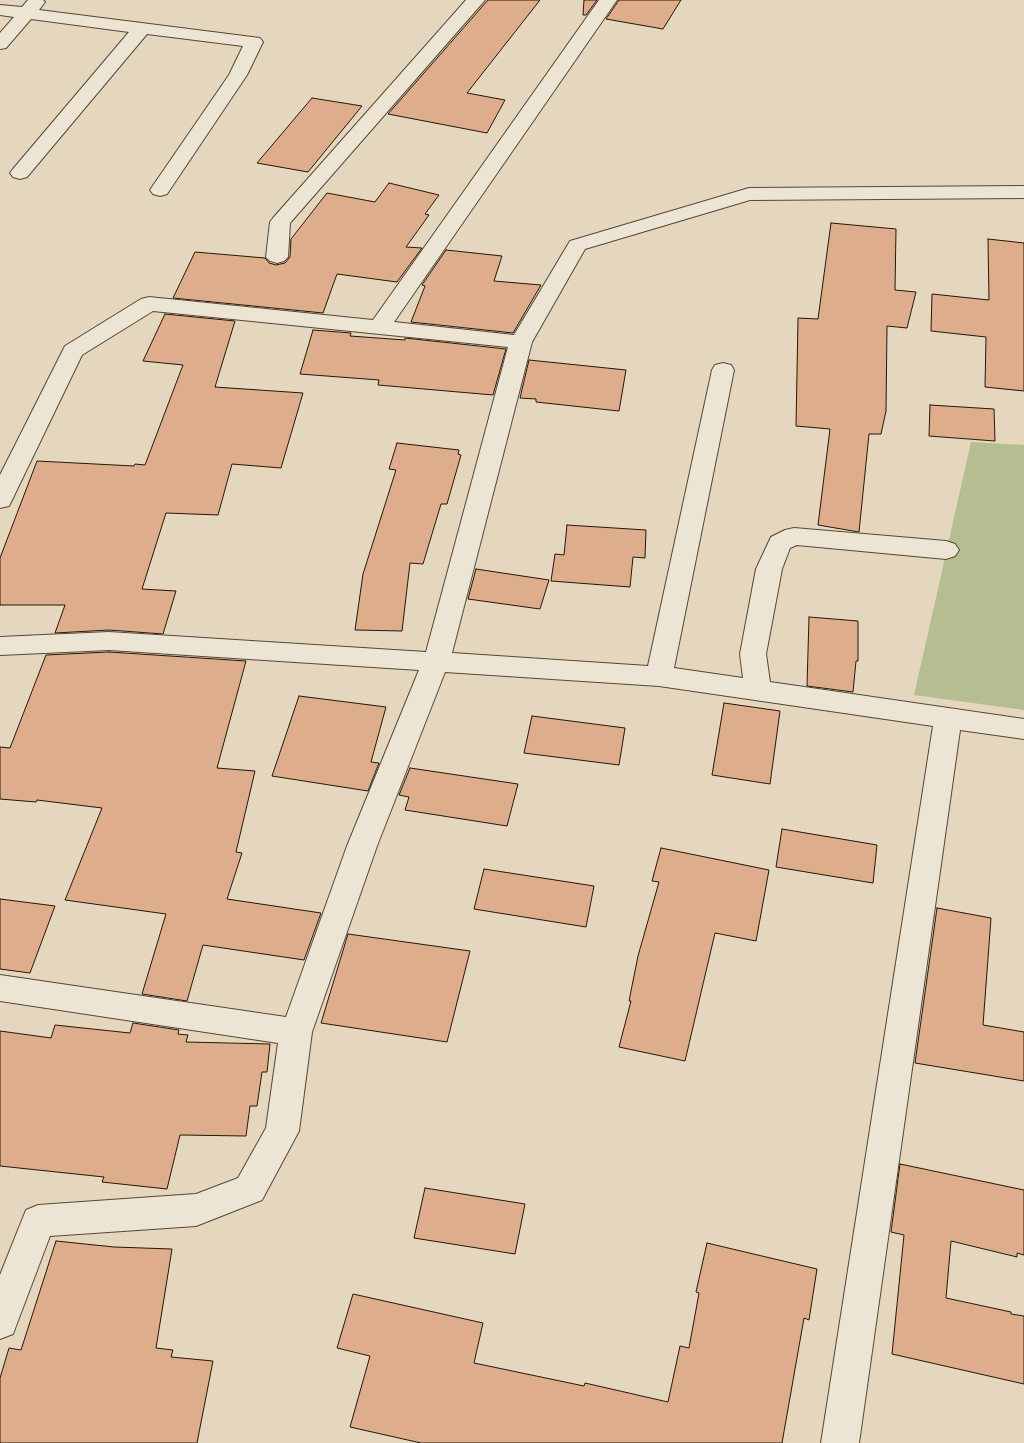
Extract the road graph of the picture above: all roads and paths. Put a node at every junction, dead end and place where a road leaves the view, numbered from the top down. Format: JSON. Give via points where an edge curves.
{"nodes":[{"id":1,"x":476,"y":0,"type":"edge"},
{"id":2,"x":608,"y":0,"type":"edge"},
{"id":3,"x":32,"y":7,"type":"edge"},
{"id":4,"x":0,"y":10,"type":"edge"},
{"id":5,"x":143,"y":27,"type":"junction"},
{"id":6,"x":0,"y":44,"type":"edge"},
{"id":7,"x":20,"y":172,"type":"dead end"},
{"id":8,"x":160,"y":190,"type":"dead end"},
{"id":9,"x":1024,"y":192,"type":"edge"},
{"id":10,"x":276,"y":256,"type":"dead end"},
{"id":11,"x":379,"y":328,"type":"junction"},
{"id":12,"x":521,"y":342,"type":"junction"},
{"id":13,"x":723,"y":370,"type":"dead end"},
{"id":14,"x":0,"y":500,"type":"edge"},
{"id":15,"x":946,"y":550,"type":"dead end"},
{"id":16,"x":0,"y":646,"type":"edge"},
{"id":17,"x":436,"y":662,"type":"junction"},
{"id":18,"x":659,"y":676,"type":"junction"},
{"id":19,"x":758,"y":690,"type":"junction"},
{"id":20,"x":948,"y":718,"type":"junction"},
{"id":21,"x":1024,"y":729,"type":"edge"},
{"id":22,"x":0,"y":988,"type":"edge"},
{"id":23,"x":296,"y":1032,"type":"junction"},
{"id":24,"x":0,"y":1322,"type":"edge"},
{"id":25,"x":840,"y":1443,"type":"edge"}],
"edges":[{"from":1,"to":10,"type":"street","via":[[280,222]]},
{"from":2,"to":11,"type":"street"},
{"from":3,"to":4,"type":"street"},
{"from":3,"to":5,"type":"street"},
{"from":3,"to":6,"type":"street"},
{"from":5,"to":7,"type":"street"},
{"from":5,"to":8,"type":"street","via":[[254,42],[238,74]]},
{"from":9,"to":12,"type":"street","via":[[749,194],[577,245]]},
{"from":11,"to":12,"type":"street"},
{"from":11,"to":14,"type":"street","via":[[150,304],[73,351]]},
{"from":12,"to":17,"type":"street"},
{"from":13,"to":18,"type":"street"},
{"from":15,"to":19,"type":"street","via":[[794,536],[780,543],[769,569],[753,654]]},
{"from":16,"to":17,"type":"street","via":[[109,642]]},
{"from":17,"to":18,"type":"street"},
{"from":17,"to":23,"type":"street","via":[[362,846]]},
{"from":18,"to":19,"type":"street"},
{"from":19,"to":20,"type":"street"},
{"from":20,"to":21,"type":"street"},
{"from":20,"to":25,"type":"street"},
{"from":22,"to":23,"type":"street"},
{"from":23,"to":24,"type":"street","via":[[282,1131],[250,1189],[196,1210],[38,1220]]}]}
